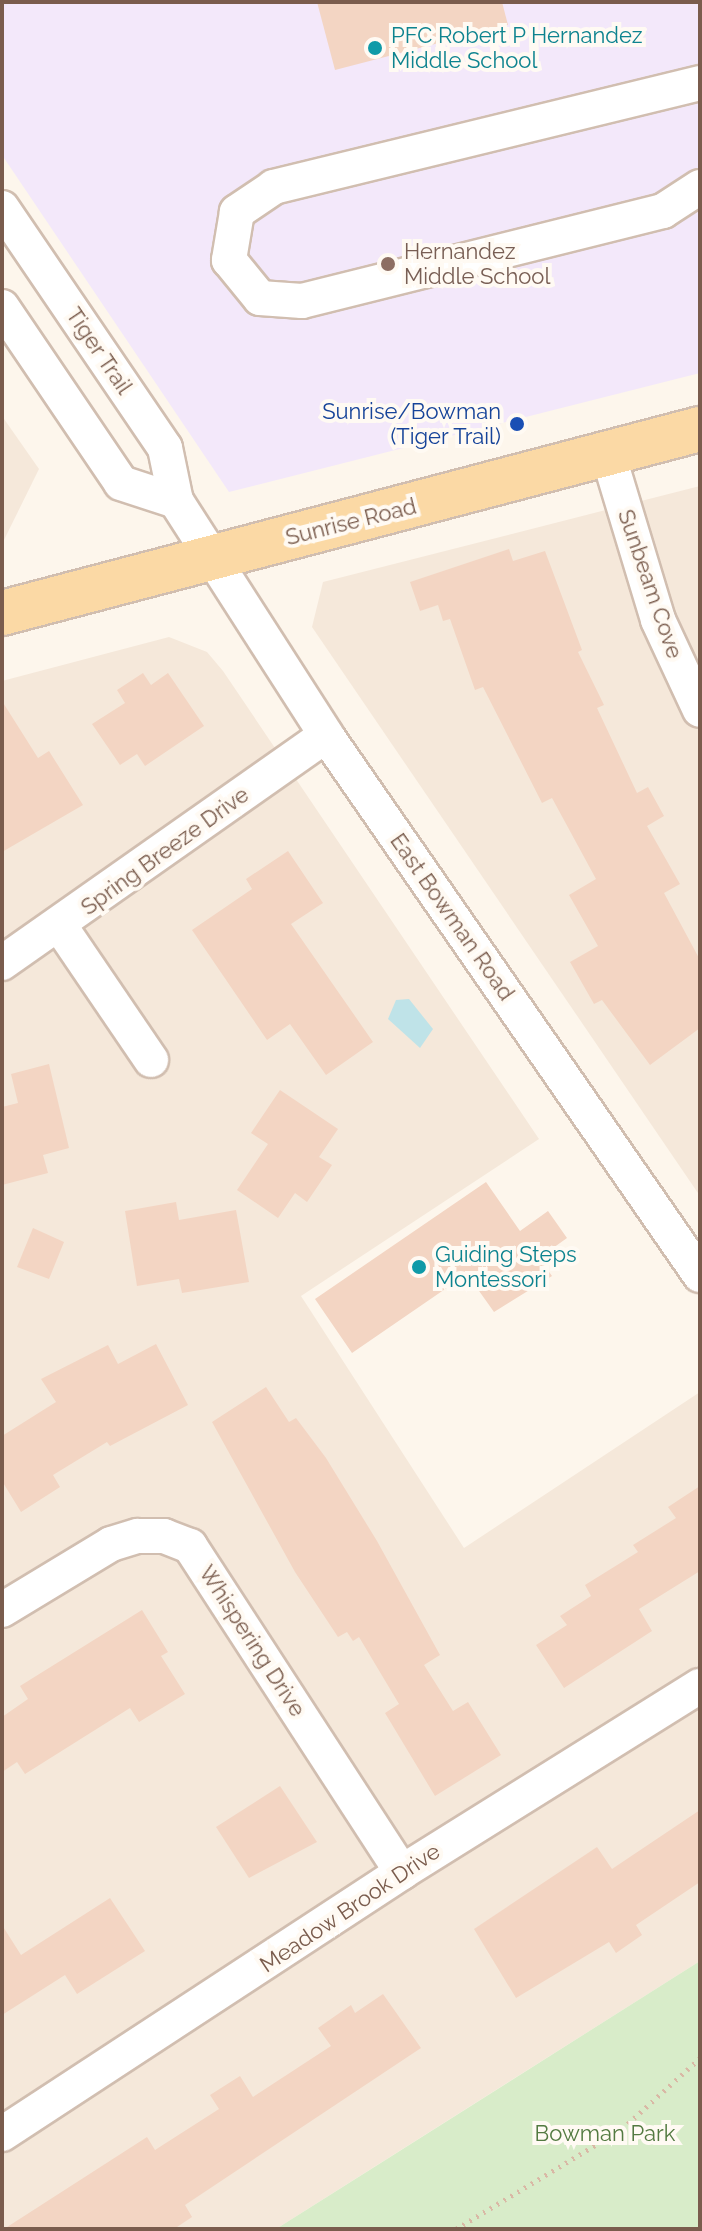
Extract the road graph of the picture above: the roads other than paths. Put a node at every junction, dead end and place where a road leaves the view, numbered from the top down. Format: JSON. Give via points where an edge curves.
{"nodes":[{"id":1,"x":700,"y":83,"type":"edge"},
{"id":2,"x":700,"y":187,"type":"edge"},
{"id":3,"x":2,"y":208,"type":"edge"},
{"id":4,"x":2,"y":307,"type":"edge"},
{"id":5,"x":700,"y":429,"type":"edge"},
{"id":6,"x":608,"y":454,"type":"junction"},
{"id":7,"x":176,"y":501,"type":"junction"},
{"id":8,"x":210,"y":556,"type":"junction"},
{"id":9,"x":2,"y":613,"type":"edge"},
{"id":10,"x":700,"y":710,"type":"edge"},
{"id":11,"x":326,"y":735,"type":"junction"},
{"id":12,"x":60,"y":926,"type":"junction"},
{"id":13,"x":2,"y":963,"type":"edge"},
{"id":14,"x":151,"y":1060,"type":"dead end"},
{"id":15,"x":700,"y":1275,"type":"edge"},
{"id":16,"x":2,"y":1610,"type":"edge"},
{"id":17,"x":700,"y":1686,"type":"edge"},
{"id":18,"x":402,"y":1872,"type":"junction"},
{"id":19,"x":2,"y":2134,"type":"edge"}],
"edges":[{"from":1,"to":2,"type":"street","via":[[274,187],[237,212],[229,260],[260,298],[302,301],[663,211]]},
{"from":3,"to":7,"type":"street","name":"Tiger Trail","via":[[165,448]]},
{"from":4,"to":7,"type":"street","via":[[121,483]]},
{"from":5,"to":6,"type":"main road","name":"Sunrise Road"},
{"from":6,"to":8,"type":"main road","name":"Sunrise Road"},
{"from":6,"to":10,"type":"street","name":"Sunbeam Cove","via":[[658,620]]},
{"from":7,"to":8,"type":"street","name":"Tiger Trail"},
{"from":8,"to":9,"type":"main road","name":"Sunrise Road"},
{"from":8,"to":11,"type":"street","name":"East Bowman Road"},
{"from":11,"to":12,"type":"street","name":"Spring Breeze Drive"},
{"from":11,"to":15,"type":"street","name":"East Bowman Road"},
{"from":12,"to":13,"type":"street","name":"Spring Breeze Drive"},
{"from":12,"to":14,"type":"street"},
{"from":16,"to":18,"type":"street","name":"Whispering Drive","via":[[111,1544],[164,1536],[190,1546]]},
{"from":17,"to":18,"type":"street","name":"Meadow Brook Drive"},
{"from":18,"to":19,"type":"street","name":"Meadow Brook Drive"}]}
